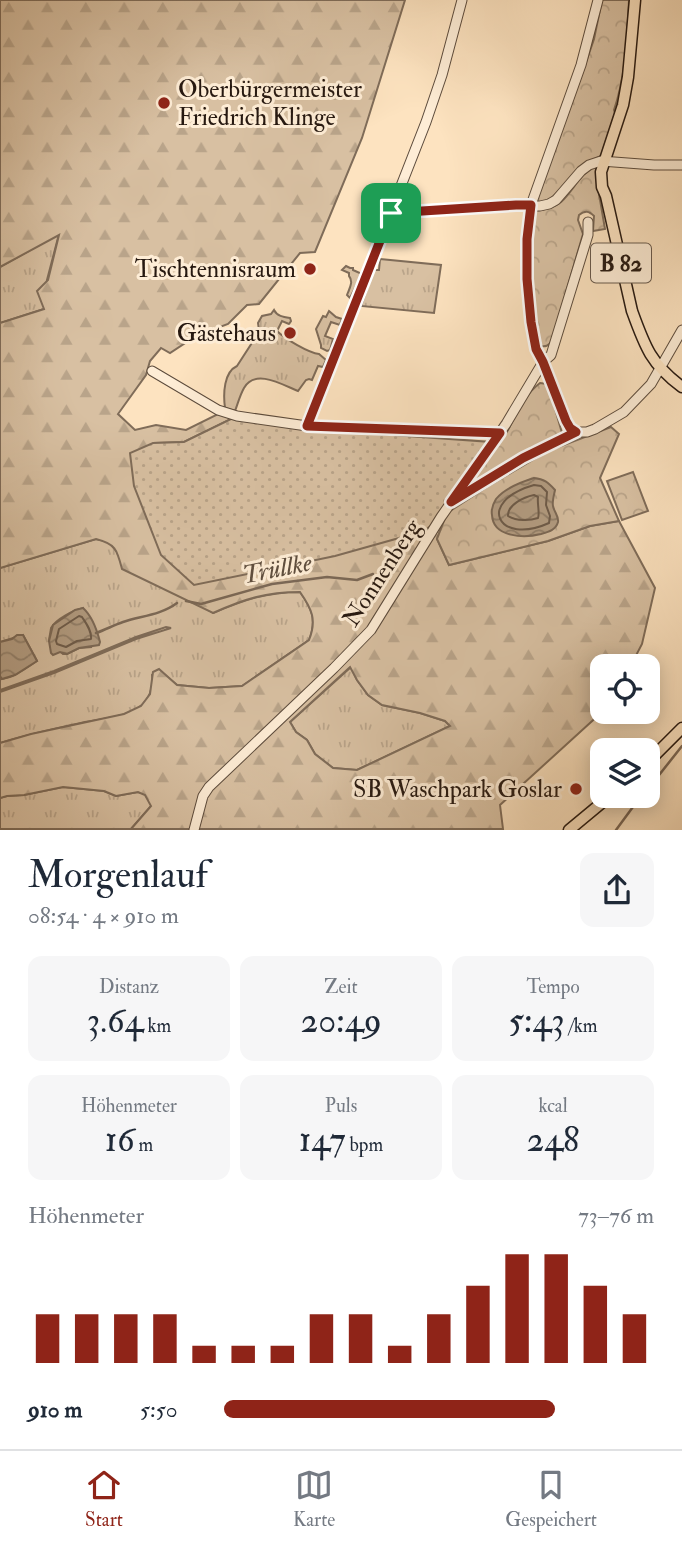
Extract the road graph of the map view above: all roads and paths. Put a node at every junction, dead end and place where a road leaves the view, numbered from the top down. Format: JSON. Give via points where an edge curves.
{"nodes":[{"id":1,"x":462,"y":0,"type":"edge"},
{"id":2,"x":598,"y":0,"type":"edge"},
{"id":3,"x":635,"y":0,"type":"edge"},
{"id":4,"x":605,"y":161,"type":"junction"},
{"id":5,"x":682,"y":165,"type":"edge"},
{"id":6,"x":531,"y":205,"type":"junction"},
{"id":7,"x":391,"y":213,"type":"junction"},
{"id":8,"x":587,"y":222,"type":"dead end"},
{"id":9,"x":682,"y":330,"type":"edge"},
{"id":10,"x":543,"y":362,"type":"junction"},
{"id":11,"x":660,"y":369,"type":"junction"},
{"id":12,"x":152,"y":372,"type":"dead end"},
{"id":13,"x":682,"y":387,"type":"edge"},
{"id":14,"x":307,"y":426,"type":"junction"},
{"id":15,"x":576,"y":432,"type":"junction"},
{"id":16,"x":500,"y":433,"type":"junction"},
{"id":17,"x":451,"y":502,"type":"junction"},
{"id":18,"x":682,"y":728,"type":"edge"},
{"id":19,"x":660,"y":750,"type":"edge"},
{"id":20,"x":596,"y":808,"type":"edge"},
{"id":21,"x":194,"y":830,"type":"edge"},
{"id":22,"x":569,"y":830,"type":"edge"}],
"edges":[{"from":1,"to":7,"type":"street","via":[[435,98]]},
{"from":2,"to":6,"type":"street","via":[[581,65]]},
{"from":3,"to":4,"type":"main road","number":"B 82","via":[[623,105]]},
{"from":4,"to":5,"type":"street"},
{"from":4,"to":6,"type":"street","via":[[581,171],[556,200]]},
{"from":4,"to":11,"type":"main road","number":"B 82","via":[[602,187],[632,311]]},
{"from":6,"to":7,"type":"street"},
{"from":6,"to":10,"type":"street","via":[[527,279],[536,349]]},
{"from":7,"to":14,"type":"street"},
{"from":8,"to":10,"type":"street","via":[[588,235],[551,355]]},
{"from":9,"to":11,"type":"street","name":"Nonnenberg"},
{"from":10,"to":15,"type":"street","via":[[566,421]]},
{"from":10,"to":16,"type":"street"},
{"from":11,"to":13,"type":"main road","number":"B 82"},
{"from":11,"to":15,"type":"street","name":"Nonnenberg","via":[[624,412],[596,429]]},
{"from":12,"to":14,"type":"street","via":[[223,413]]},
{"from":14,"to":16,"type":"street"},
{"from":15,"to":17,"type":"street","name":"Nonnenberg"},
{"from":16,"to":17,"type":"street"},
{"from":17,"to":21,"type":"street","name":"Nonnenberg","via":[[372,630],[209,787]]},
{"from":18,"to":19,"type":"main road"},
{"from":20,"to":22,"type":"main road"}]}
